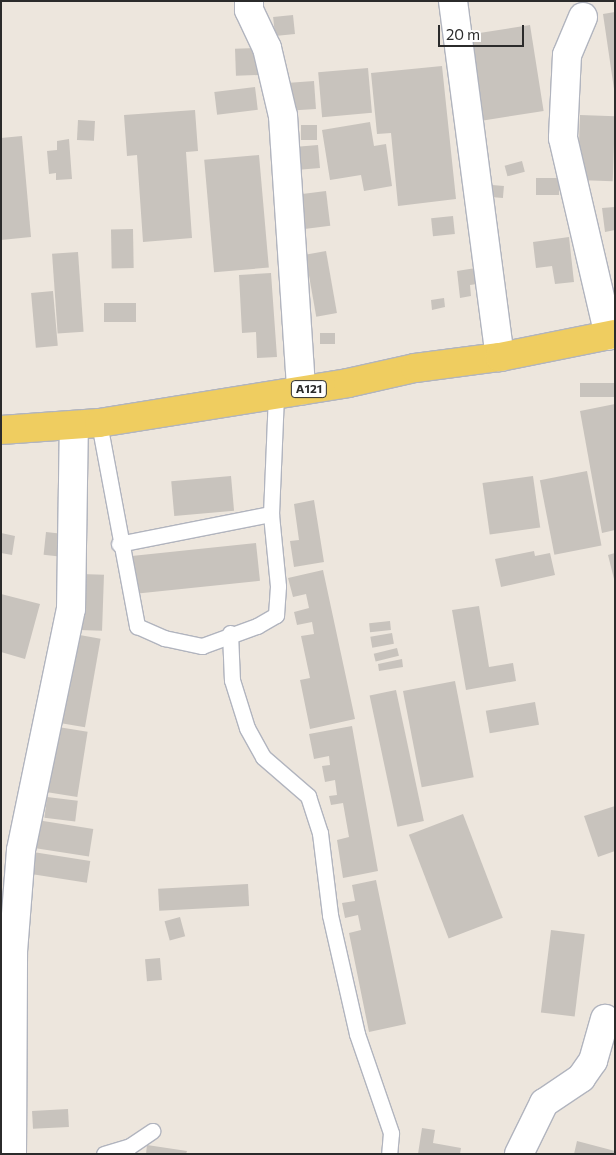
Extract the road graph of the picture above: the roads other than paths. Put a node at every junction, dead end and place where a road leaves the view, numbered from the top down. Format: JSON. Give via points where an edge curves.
{"nodes":[{"id":1,"x":249,"y":1,"type":"edge"},
{"id":2,"x":453,"y":1,"type":"edge"},
{"id":3,"x":583,"y":17,"type":"dead end"},
{"id":4,"x":612,"y":335,"type":"edge"},
{"id":5,"x":500,"y":356,"type":"junction"},
{"id":6,"x":289,"y":393,"type":"junction"},
{"id":7,"x":86,"y":424,"type":"junction"},
{"id":8,"x":1,"y":430,"type":"edge"},
{"id":9,"x":271,"y":514,"type":"junction"},
{"id":10,"x":119,"y":544,"type":"junction"},
{"id":11,"x":230,"y":633,"type":"junction"},
{"id":12,"x":606,"y":1019,"type":"dead end"},
{"id":13,"x":152,"y":1132,"type":"dead end"},
{"id":14,"x":12,"y":1154,"type":"edge"},
{"id":15,"x":104,"y":1154,"type":"edge"},
{"id":16,"x":389,"y":1154,"type":"edge"},
{"id":17,"x":519,"y":1154,"type":"edge"}],
"edges":[{"from":1,"to":6,"type":"street","via":[[249,10],[267,48],[283,116]]},
{"from":2,"to":5,"type":"street"},
{"from":3,"to":4,"type":"street","via":[[567,54],[563,138]]},
{"from":4,"to":5,"type":"main road","number":"A121"},
{"from":5,"to":6,"type":"main road","number":"A121","via":[[415,368]]},
{"from":6,"to":7,"type":"main road","number":"A121"},
{"from":6,"to":9,"type":"lane"},
{"from":7,"to":8,"type":"main road","number":"A121"},
{"from":7,"to":10,"type":"lane"},
{"from":7,"to":14,"type":"street","via":[[70,609],[21,850],[13,952]]},
{"from":9,"to":10,"type":"lane"},
{"from":9,"to":11,"type":"lane","via":[[278,586],[276,615],[257,626]]},
{"from":10,"to":11,"type":"lane","via":[[137,626],[164,638],[202,646]]},
{"from":11,"to":16,"type":"lane","via":[[232,680],[247,728],[264,757],[285,780],[308,796],[320,833],[330,915],[357,1034],[392,1133]]},
{"from":12,"to":17,"type":"street","via":[[593,1061],[581,1078],[544,1103]]},
{"from":13,"to":15,"type":"lane","via":[[130,1146]]}]}
